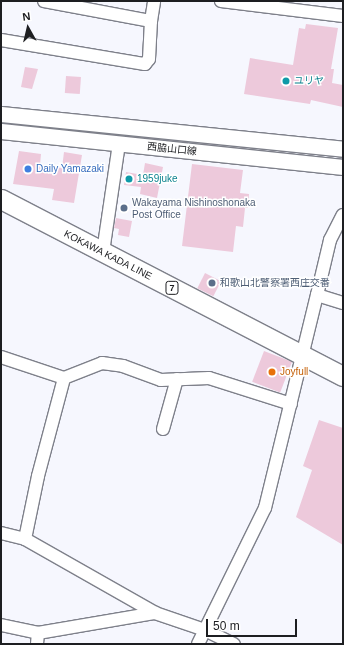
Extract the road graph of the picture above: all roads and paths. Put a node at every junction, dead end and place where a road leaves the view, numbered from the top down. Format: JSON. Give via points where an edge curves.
{"nodes":[{"id":1,"x":44,"y":1,"type":"edge"},
{"id":2,"x":154,"y":1,"type":"edge"},
{"id":3,"x":221,"y":1,"type":"edge"},
{"id":4,"x":271,"y":4,"type":"edge"},
{"id":5,"x":343,"y":16,"type":"edge"},
{"id":6,"x":151,"y":21,"type":"junction"},
{"id":7,"x":1,"y":40,"type":"edge"},
{"id":8,"x":1,"y":114,"type":"edge"},
{"id":9,"x":1,"y":131,"type":"edge"},
{"id":10,"x":119,"y":144,"type":"junction"},
{"id":11,"x":343,"y":149,"type":"edge"},
{"id":12,"x":343,"y":167,"type":"edge"},
{"id":13,"x":1,"y":199,"type":"edge"},
{"id":14,"x":343,"y":215,"type":"edge"},
{"id":15,"x":103,"y":252,"type":"junction"},
{"id":16,"x":317,"y":295,"type":"junction"},
{"id":17,"x":343,"y":303,"type":"edge"},
{"id":18,"x":301,"y":354,"type":"junction"},
{"id":19,"x":1,"y":357,"type":"edge"},
{"id":20,"x":343,"y":376,"type":"edge"},
{"id":21,"x":64,"y":378,"type":"junction"},
{"id":22,"x":177,"y":379,"type":"junction"},
{"id":23,"x":291,"y":404,"type":"junction"},
{"id":24,"x":163,"y":429,"type":"dead end"},
{"id":25,"x":1,"y":533,"type":"edge"},
{"id":26,"x":25,"y":540,"type":"junction"},
{"id":27,"x":155,"y":613,"type":"junction"},
{"id":28,"x":1,"y":625,"type":"edge"},
{"id":29,"x":205,"y":630,"type":"junction"},
{"id":30,"x":38,"y":639,"type":"edge"},
{"id":31,"x":198,"y":644,"type":"edge"},
{"id":32,"x":234,"y":644,"type":"edge"}],
"edges":[{"from":1,"to":6,"type":"street"},
{"from":2,"to":6,"type":"street"},
{"from":3,"to":4,"type":"street"},
{"from":4,"to":5,"type":"street"},
{"from":6,"to":7,"type":"street","via":[[149,59],[145,64]]},
{"from":8,"to":11,"type":"street","name":"西脇山口線"},
{"from":9,"to":10,"type":"street","name":"西脇山口線"},
{"from":10,"to":12,"type":"street","name":"西脇山口線"},
{"from":10,"to":15,"type":"street"},
{"from":13,"to":15,"type":"main road","name":"KOKAWA KADA LINE","number":"7"},
{"from":14,"to":16,"type":"street","via":[[330,240]]},
{"from":15,"to":18,"type":"main road","name":"KOKAWA KADA LINE","number":"7"},
{"from":16,"to":17,"type":"street"},
{"from":16,"to":18,"type":"street"},
{"from":18,"to":20,"type":"main road","name":"KOKAWA KADA LINE","number":"7"},
{"from":18,"to":23,"type":"street"},
{"from":19,"to":21,"type":"street"},
{"from":21,"to":22,"type":"street","via":[[102,364],[122,366],[161,380]]},
{"from":21,"to":26,"type":"street","via":[[38,476]]},
{"from":22,"to":23,"type":"street","via":[[209,378]]},
{"from":22,"to":24,"type":"street"},
{"from":23,"to":29,"type":"street","via":[[265,508]]},
{"from":25,"to":26,"type":"street"},
{"from":26,"to":27,"type":"street"},
{"from":27,"to":29,"type":"street"},
{"from":27,"to":30,"type":"street"},
{"from":28,"to":30,"type":"street"},
{"from":29,"to":31,"type":"street"},
{"from":29,"to":32,"type":"street"}]}
